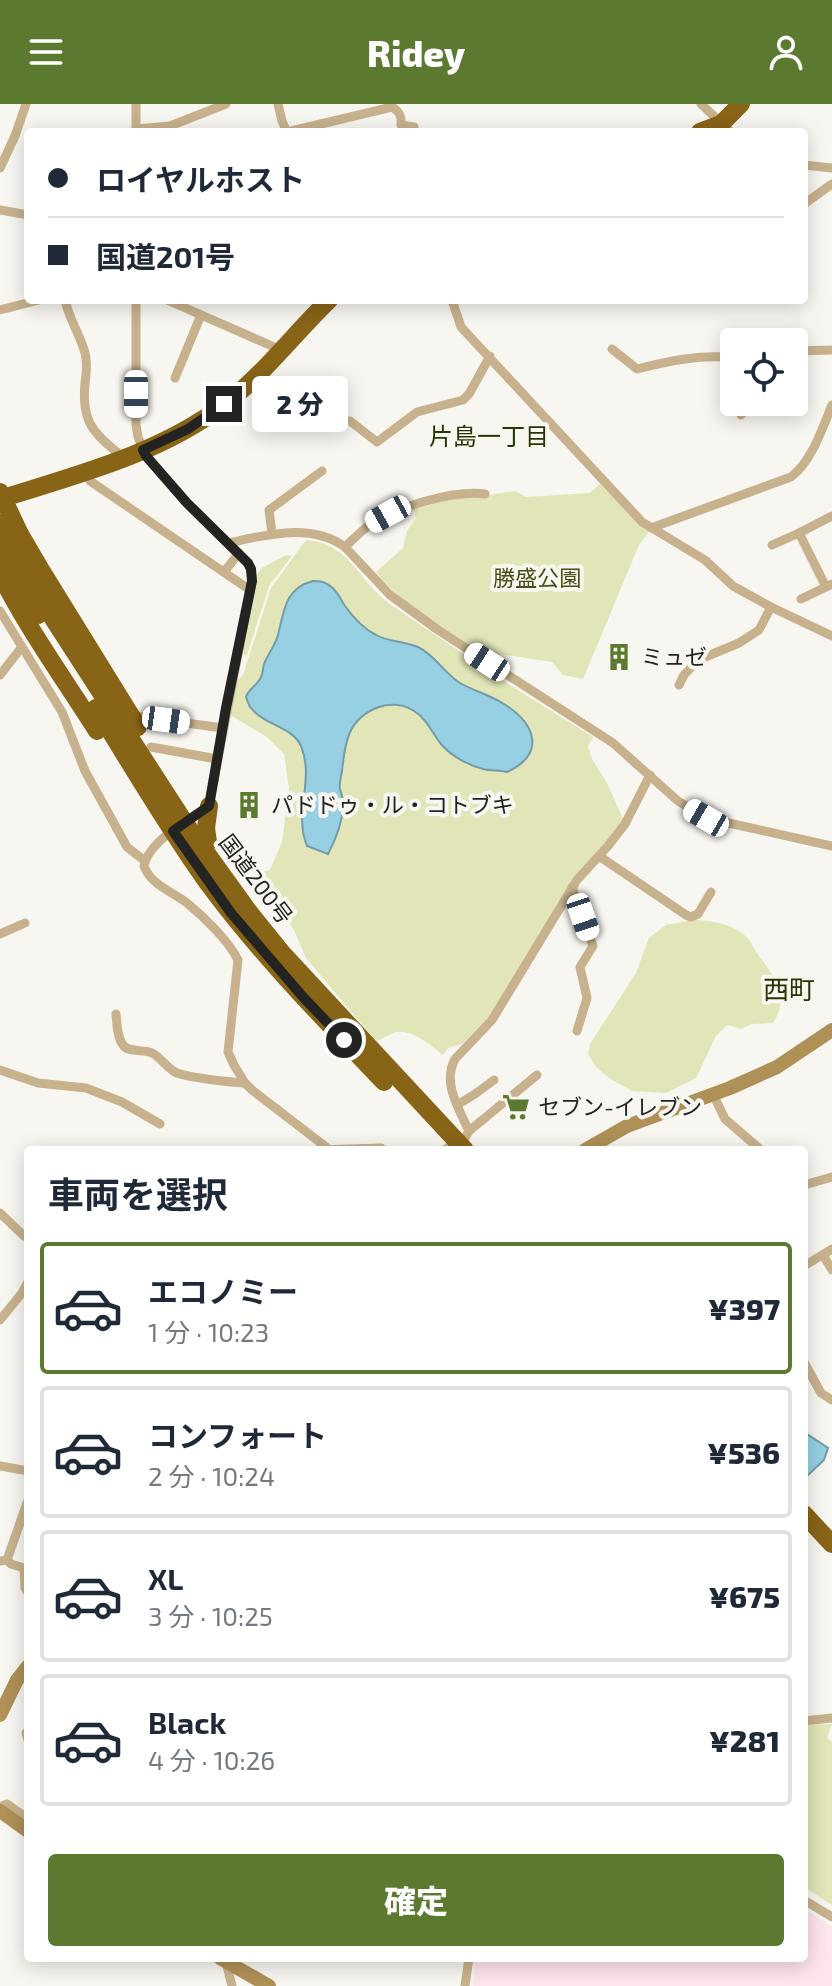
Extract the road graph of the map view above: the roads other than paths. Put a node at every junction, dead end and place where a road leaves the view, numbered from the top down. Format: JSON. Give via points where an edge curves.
{"nodes":[{"id":1,"x":26,"y":104,"type":"edge"},
{"id":2,"x":136,"y":104,"type":"edge"},
{"id":3,"x":226,"y":104,"type":"edge"},
{"id":4,"x":278,"y":104,"type":"edge"},
{"id":5,"x":701,"y":104,"type":"edge"},
{"id":6,"x":741,"y":104,"type":"edge"},
{"id":7,"x":414,"y":127,"type":"dead end"},
{"id":8,"x":136,"y":128,"type":"edge"},
{"id":9,"x":153,"y":128,"type":"edge"},
{"id":10,"x":285,"y":128,"type":"edge"},
{"id":11,"x":304,"y":128,"type":"edge"},
{"id":12,"x":726,"y":128,"type":"edge"},
{"id":13,"x":808,"y":165,"type":"edge"},
{"id":14,"x":0,"y":168,"type":"edge"},
{"id":15,"x":832,"y":168,"type":"edge"},
{"id":16,"x":832,"y":184,"type":"edge"},
{"id":17,"x":808,"y":201,"type":"edge"},
{"id":18,"x":0,"y":210,"type":"edge"},
{"id":19,"x":24,"y":214,"type":"edge"},
{"id":20,"x":24,"y":304,"type":"edge"},
{"id":21,"x":66,"y":304,"type":"edge"},
{"id":22,"x":136,"y":304,"type":"edge"},
{"id":23,"x":176,"y":304,"type":"edge"},
{"id":24,"x":325,"y":304,"type":"edge"},
{"id":25,"x":453,"y":304,"type":"edge"},
{"id":26,"x":0,"y":310,"type":"edge"},
{"id":27,"x":201,"y":315,"type":"junction"},
{"id":28,"x":612,"y":349,"type":"dead end"},
{"id":29,"x":281,"y":350,"type":"junction"},
{"id":30,"x":832,"y":350,"type":"edge"},
{"id":31,"x":808,"y":351,"type":"edge"},
{"id":32,"x":490,"y":356,"type":"junction"},
{"id":33,"x":720,"y":356,"type":"edge"},
{"id":34,"x":175,"y":378,"type":"dead end"},
{"id":35,"x":832,"y":405,"type":"edge"},
{"id":36,"x":350,"y":421,"type":"dead end"},
{"id":37,"x":143,"y":450,"type":"junction"},
{"id":38,"x":124,"y":458,"type":"junction"},
{"id":39,"x":322,"y":471,"type":"dead end"},
{"id":40,"x":90,"y":481,"type":"dead end"},
{"id":41,"x":485,"y":494,"type":"dead end"},
{"id":42,"x":1,"y":496,"type":"edge"},
{"id":43,"x":832,"y":516,"type":"edge"},
{"id":44,"x":0,"y":523,"type":"edge"},
{"id":45,"x":651,"y":528,"type":"junction"},
{"id":46,"x":799,"y":533,"type":"junction"},
{"id":47,"x":272,"y":534,"type":"junction"},
{"id":48,"x":228,"y":543,"type":"junction"},
{"id":49,"x":772,"y":545,"type":"dead end"},
{"id":50,"x":345,"y":547,"type":"junction"},
{"id":51,"x":0,"y":552,"type":"edge"},
{"id":52,"x":239,"y":553,"type":"junction"},
{"id":53,"x":224,"y":572,"type":"junction"},
{"id":54,"x":0,"y":574,"type":"edge"},
{"id":55,"x":829,"y":586,"type":"edge"},
{"id":56,"x":30,"y":589,"type":"junction"},
{"id":57,"x":250,"y":590,"type":"junction"},
{"id":58,"x":801,"y":599,"type":"dead end"},
{"id":59,"x":771,"y":607,"type":"junction"},
{"id":60,"x":0,"y":611,"type":"edge"},
{"id":61,"x":832,"y":636,"type":"edge"},
{"id":62,"x":21,"y":648,"type":"junction"},
{"id":63,"x":0,"y":675,"type":"edge"},
{"id":64,"x":679,"y":685,"type":"dead end"},
{"id":65,"x":130,"y":715,"type":"junction"},
{"id":66,"x":223,"y":728,"type":"junction"},
{"id":67,"x":151,"y":747,"type":"junction"},
{"id":68,"x":217,"y":759,"type":"junction"},
{"id":69,"x":650,"y":775,"type":"junction"},
{"id":70,"x":185,"y":823,"type":"junction"},
{"id":71,"x":832,"y":846,"type":"edge"},
{"id":72,"x":599,"y":856,"type":"junction"},
{"id":73,"x":145,"y":861,"type":"junction"},
{"id":74,"x":572,"y":887,"type":"junction"},
{"id":75,"x":711,"y":892,"type":"dead end"},
{"id":76,"x":25,"y":923,"type":"dead end"},
{"id":77,"x":0,"y":934,"type":"edge"},
{"id":78,"x":308,"y":992,"type":"junction"},
{"id":79,"x":116,"y":1014,"type":"dead end"},
{"id":80,"x":832,"y":1030,"type":"edge"},
{"id":81,"x":577,"y":1031,"type":"dead end"},
{"id":82,"x":0,"y":1070,"type":"edge"},
{"id":83,"x":537,"y":1075,"type":"dead end"},
{"id":84,"x":494,"y":1080,"type":"dead end"},
{"id":85,"x":245,"y":1083,"type":"junction"},
{"id":86,"x":713,"y":1094,"type":"junction"},
{"id":87,"x":457,"y":1105,"type":"junction"},
{"id":88,"x":160,"y":1124,"type":"dead end"},
{"id":89,"x":325,"y":1146,"type":"edge"},
{"id":90,"x":456,"y":1146,"type":"edge"},
{"id":91,"x":592,"y":1146,"type":"edge"},
{"id":92,"x":756,"y":1146,"type":"edge"},
{"id":93,"x":832,"y":1177,"type":"edge"},
{"id":94,"x":808,"y":1184,"type":"edge"},
{"id":95,"x":0,"y":1213,"type":"edge"},
{"id":96,"x":24,"y":1236,"type":"edge"},
{"id":97,"x":828,"y":1252,"type":"edge"},
{"id":98,"x":808,"y":1264,"type":"edge"},
{"id":99,"x":832,"y":1270,"type":"edge"},
{"id":100,"x":24,"y":1289,"type":"edge"},
{"id":101,"x":0,"y":1320,"type":"edge"},
{"id":102,"x":808,"y":1377,"type":"edge"},
{"id":103,"x":832,"y":1400,"type":"edge"},
{"id":104,"x":0,"y":1466,"type":"edge"},
{"id":105,"x":24,"y":1470,"type":"edge"},
{"id":106,"x":24,"y":1510,"type":"edge"},
{"id":107,"x":808,"y":1518,"type":"edge"},
{"id":108,"x":808,"y":1534,"type":"edge"},
{"id":109,"x":832,"y":1544,"type":"edge"},
{"id":110,"x":832,"y":1560,"type":"edge"},
{"id":111,"x":3,"y":1561,"type":"edge"},
{"id":112,"x":24,"y":1568,"type":"edge"},
{"id":113,"x":24,"y":1671,"type":"edge"},
{"id":114,"x":4,"y":1698,"type":"edge"},
{"id":115,"x":0,"y":1715,"type":"edge"},
{"id":116,"x":832,"y":1718,"type":"edge"},
{"id":117,"x":808,"y":1721,"type":"edge"},
{"id":118,"x":0,"y":1809,"type":"edge"},
{"id":119,"x":24,"y":1816,"type":"edge"},
{"id":120,"x":24,"y":1828,"type":"edge"},
{"id":121,"x":808,"y":1902,"type":"edge"},
{"id":122,"x":832,"y":1917,"type":"edge"},
{"id":123,"x":224,"y":1962,"type":"edge"},
{"id":124,"x":227,"y":1962,"type":"edge"},
{"id":125,"x":468,"y":1962,"type":"edge"},
{"id":126,"x":232,"y":1986,"type":"edge"},
{"id":127,"x":269,"y":1986,"type":"edge"},
{"id":128,"x":465,"y":1986,"type":"edge"}],
"edges":[{"from":1,"to":14,"type":"street"},
{"from":2,"to":8,"type":"street"},
{"from":3,"to":9,"type":"street"},
{"from":4,"to":10,"type":"street"},
{"from":5,"to":12,"type":"street"},
{"from":6,"to":12,"type":"highway"},
{"from":7,"to":11,"type":"street","via":[[401,125],[392,107]]},
{"from":13,"to":15,"type":"street"},
{"from":16,"to":17,"type":"street"},
{"from":18,"to":19,"type":"street"},
{"from":20,"to":26,"type":"street"},
{"from":21,"to":38,"type":"street","via":[[85,351],[84,409],[96,434]]},
{"from":22,"to":37,"type":"street","via":[[136,425]]},
{"from":23,"to":27,"type":"street"},
{"from":24,"to":29,"type":"highway"},
{"from":25,"to":32,"type":"street","via":[[461,327]]},
{"from":27,"to":29,"type":"street"},
{"from":27,"to":34,"type":"street"},
{"from":28,"to":33,"type":"street","via":[[637,369]]},
{"from":29,"to":37,"type":"highway","via":[[224,404]]},
{"from":30,"to":31,"type":"street"},
{"from":32,"to":36,"type":"street","via":[[463,400],[417,412],[377,442]]},
{"from":32,"to":45,"type":"street"},
{"from":35,"to":45,"type":"street","via":[[802,467],[791,477]]},
{"from":37,"to":38,"type":"highway"},
{"from":37,"to":48,"type":"street"},
{"from":38,"to":42,"type":"highway"},
{"from":39,"to":47,"type":"street","via":[[269,510]]},
{"from":40,"to":53,"type":"street"},
{"from":41,"to":50,"type":"street","via":[[446,497],[388,514]]},
{"from":42,"to":65,"type":"highway"},
{"from":43,"to":46,"type":"street"},
{"from":44,"to":56,"type":"highway","name":"国道200号"},
{"from":45,"to":59,"type":"street"},
{"from":46,"to":49,"type":"street"},
{"from":46,"to":55,"type":"street"},
{"from":47,"to":48,"type":"street"},
{"from":47,"to":50,"type":"street","via":[[324,535]]},
{"from":48,"to":52,"type":"street"},
{"from":50,"to":69,"type":"street","via":[[390,595],[602,735]]},
{"from":51,"to":56,"type":"highway","name":"国道200号"},
{"from":52,"to":53,"type":"street"},
{"from":52,"to":57,"type":"street","via":[[251,569]]},
{"from":53,"to":57,"type":"street"},
{"from":54,"to":70,"type":"highway","via":[[41,646]]},
{"from":55,"to":58,"type":"street"},
{"from":56,"to":70,"type":"highway","name":"国道200号"},
{"from":57,"to":66,"type":"street"},
{"from":59,"to":61,"type":"street"},
{"from":59,"to":64,"type":"street","via":[[759,630],[698,660]]},
{"from":60,"to":62,"type":"street"},
{"from":62,"to":63,"type":"street"},
{"from":62,"to":73,"type":"street","via":[[62,712],[85,771],[127,847]]},
{"from":65,"to":66,"type":"street"},
{"from":65,"to":67,"type":"highway"},
{"from":66,"to":68,"type":"street"},
{"from":67,"to":68,"type":"street"},
{"from":67,"to":70,"type":"highway"},
{"from":68,"to":70,"type":"street"},
{"from":69,"to":71,"type":"street","via":[[706,818]]},
{"from":69,"to":72,"type":"street","via":[[625,824]]},
{"from":70,"to":73,"type":"street"},
{"from":70,"to":78,"type":"highway","name":"国道200号"},
{"from":70,"to":78,"type":"highway","via":[[208,842]]},
{"from":70,"to":78,"type":"highway","via":[[200,889],[236,933]]},
{"from":72,"to":74,"type":"street"},
{"from":72,"to":75,"type":"street","via":[[691,917]]},
{"from":73,"to":85,"type":"street","via":[[151,878],[189,905],[238,960],[228,1052]]},
{"from":74,"to":81,"type":"street","via":[[593,946],[580,967],[587,998]]},
{"from":74,"to":87,"type":"street","via":[[492,1020],[455,1059],[449,1076]]},
{"from":76,"to":77,"type":"street"},
{"from":78,"to":90,"type":"highway","name":"国道200号"},
{"from":79,"to":85,"type":"street","via":[[124,1047],[155,1054],[177,1073]]},
{"from":80,"to":86,"type":"street","via":[[777,1067]]},
{"from":82,"to":88,"type":"street","via":[[38,1083],[86,1088]]},
{"from":83,"to":90,"type":"street"},
{"from":84,"to":87,"type":"street"},
{"from":85,"to":89,"type":"street"},
{"from":86,"to":91,"type":"street","via":[[627,1126]]},
{"from":86,"to":92,"type":"street","via":[[725,1119]]},
{"from":87,"to":90,"type":"street"},
{"from":93,"to":94,"type":"street"},
{"from":95,"to":96,"type":"street"},
{"from":97,"to":98,"type":"street"},
{"from":97,"to":99,"type":"street"},
{"from":100,"to":101,"type":"street"},
{"from":102,"to":103,"type":"street"},
{"from":104,"to":105,"type":"street"},
{"from":106,"to":111,"type":"street"},
{"from":107,"to":109,"type":"highway"},
{"from":108,"to":110,"type":"highway"},
{"from":111,"to":112,"type":"street"},
{"from":113,"to":114,"type":"street"},
{"from":114,"to":115,"type":"street"},
{"from":116,"to":117,"type":"street"},
{"from":118,"to":119,"type":"street","via":[[7,1804]]},
{"from":118,"to":120,"type":"street"},
{"from":121,"to":122,"type":"street"},
{"from":123,"to":126,"type":"street"},
{"from":124,"to":127,"type":"street"},
{"from":125,"to":128,"type":"street"}]}
